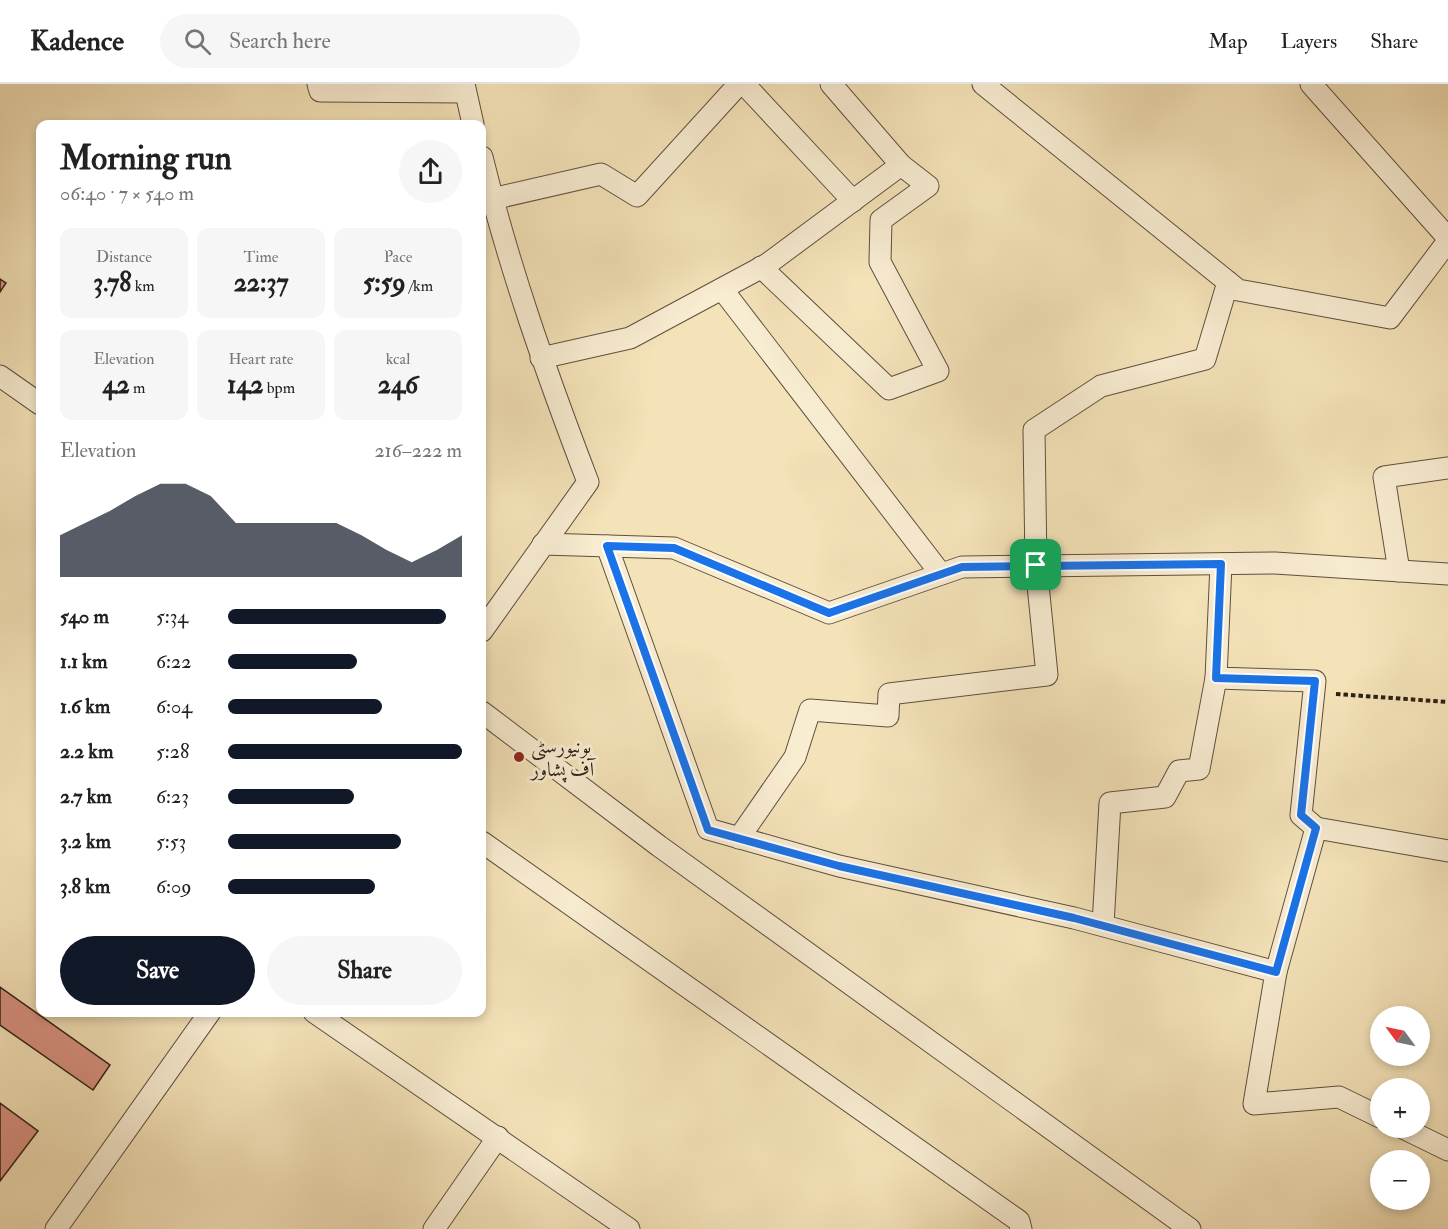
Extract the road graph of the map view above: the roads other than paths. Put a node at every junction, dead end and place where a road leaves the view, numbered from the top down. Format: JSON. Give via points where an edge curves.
{"nodes":[{"id":1,"x":318,"y":84,"type":"edge"},
{"id":2,"x":739,"y":84,"type":"edge"},
{"id":3,"x":744,"y":84,"type":"edge"},
{"id":4,"x":831,"y":84,"type":"edge"},
{"id":5,"x":983,"y":84,"type":"edge"},
{"id":6,"x":1311,"y":84,"type":"edge"},
{"id":7,"x":464,"y":88,"type":"edge"},
{"id":8,"x":472,"y":120,"type":"edge"},
{"id":9,"x":901,"y":165,"type":"junction"},
{"id":10,"x":486,"y":174,"type":"edge"},
{"id":11,"x":492,"y":199,"type":"junction"},
{"id":12,"x":853,"y":201,"type":"junction"},
{"id":13,"x":1448,"y":239,"type":"edge"},
{"id":14,"x":761,"y":267,"type":"junction"},
{"id":15,"x":1228,"y":282,"type":"junction"},
{"id":16,"x":722,"y":289,"type":"junction"},
{"id":17,"x":541,"y":358,"type":"junction"},
{"id":18,"x":0,"y":376,"type":"edge"},
{"id":19,"x":36,"y":401,"type":"edge"},
{"id":20,"x":1448,"y":468,"type":"edge"},
{"id":21,"x":543,"y":544,"type":"junction"},
{"id":22,"x":607,"y":546,"type":"junction"},
{"id":23,"x":1221,"y":564,"type":"junction"},
{"id":24,"x":1036,"y":565,"type":"junction"},
{"id":25,"x":1399,"y":571,"type":"junction"},
{"id":26,"x":941,"y":574,"type":"junction"},
{"id":27,"x":1448,"y":574,"type":"edge"},
{"id":28,"x":486,"y":625,"type":"edge"},
{"id":29,"x":1216,"y":678,"type":"junction"},
{"id":30,"x":486,"y":714,"type":"edge"},
{"id":31,"x":1316,"y":828,"type":"junction"},
{"id":32,"x":739,"y":838,"type":"junction"},
{"id":33,"x":486,"y":845,"type":"edge"},
{"id":34,"x":1448,"y":851,"type":"edge"},
{"id":35,"x":1103,"y":926,"type":"junction"},
{"id":36,"x":1276,"y":972,"type":"junction"},
{"id":37,"x":206,"y":1017,"type":"edge"},
{"id":38,"x":321,"y":1017,"type":"edge"},
{"id":39,"x":1370,"y":1112,"type":"edge"},
{"id":40,"x":498,"y":1137,"type":"junction"},
{"id":41,"x":1423,"y":1138,"type":"edge"},
{"id":42,"x":1448,"y":1150,"type":"edge"},
{"id":43,"x":56,"y":1229,"type":"edge"},
{"id":44,"x":434,"y":1229,"type":"edge"},
{"id":45,"x":629,"y":1229,"type":"edge"},
{"id":46,"x":1022,"y":1229,"type":"edge"},
{"id":47,"x":1190,"y":1229,"type":"edge"}],
"edges":[{"from":1,"to":7,"type":"street","via":[[320,91]]},
{"from":2,"to":11,"type":"street","via":[[637,196],[602,174]]},
{"from":3,"to":12,"type":"street"},
{"from":4,"to":9,"type":"street"},
{"from":5,"to":15,"type":"street"},
{"from":6,"to":13,"type":"street"},
{"from":7,"to":8,"type":"street"},
{"from":9,"to":12,"type":"street"},
{"from":9,"to":14,"type":"street","via":[[928,186],[881,220],[880,262],[938,371],[890,389]]},
{"from":10,"to":11,"type":"street"},
{"from":11,"to":17,"type":"street"},
{"from":12,"to":14,"type":"street"},
{"from":13,"to":15,"type":"street","via":[[1390,318],[1238,290]]},
{"from":14,"to":16,"type":"street"},
{"from":15,"to":24,"type":"street","via":[[1205,359],[1101,386],[1034,430]]},
{"from":16,"to":17,"type":"street","via":[[630,338]]},
{"from":16,"to":26,"type":"street"},
{"from":17,"to":21,"type":"street","via":[[588,482]]},
{"from":18,"to":19,"type":"street"},
{"from":20,"to":25,"type":"street","via":[[1384,477]]},
{"from":21,"to":22,"type":"street"},
{"from":21,"to":28,"type":"street"},
{"from":22,"to":26,"type":"street","via":[[674,548],[829,613]]},
{"from":22,"to":32,"type":"street","via":[[708,830]]},
{"from":23,"to":24,"type":"street"},
{"from":23,"to":25,"type":"street"},
{"from":23,"to":29,"type":"street"},
{"from":24,"to":26,"type":"street","via":[[962,567]]},
{"from":24,"to":32,"type":"street","via":[[1047,675],[890,694],[888,716],[810,710],[795,757]]},
{"from":25,"to":27,"type":"street"},
{"from":29,"to":31,"type":"street","via":[[1315,681],[1301,815]]},
{"from":29,"to":35,"type":"street","via":[[1198,769],[1179,771],[1166,797],[1110,803]]},
{"from":30,"to":47,"type":"street","via":[[659,846]]},
{"from":31,"to":34,"type":"street"},
{"from":31,"to":36,"type":"street"},
{"from":32,"to":35,"type":"street","via":[[839,866]]},
{"from":33,"to":46,"type":"street","via":[[1019,1221]]},
{"from":35,"to":36,"type":"street"},
{"from":36,"to":39,"type":"street","via":[[1254,1104],[1340,1097]]},
{"from":37,"to":43,"type":"street"},
{"from":38,"to":40,"type":"street"},
{"from":40,"to":44,"type":"street"},
{"from":40,"to":45,"type":"street"},
{"from":41,"to":42,"type":"street"}]}
